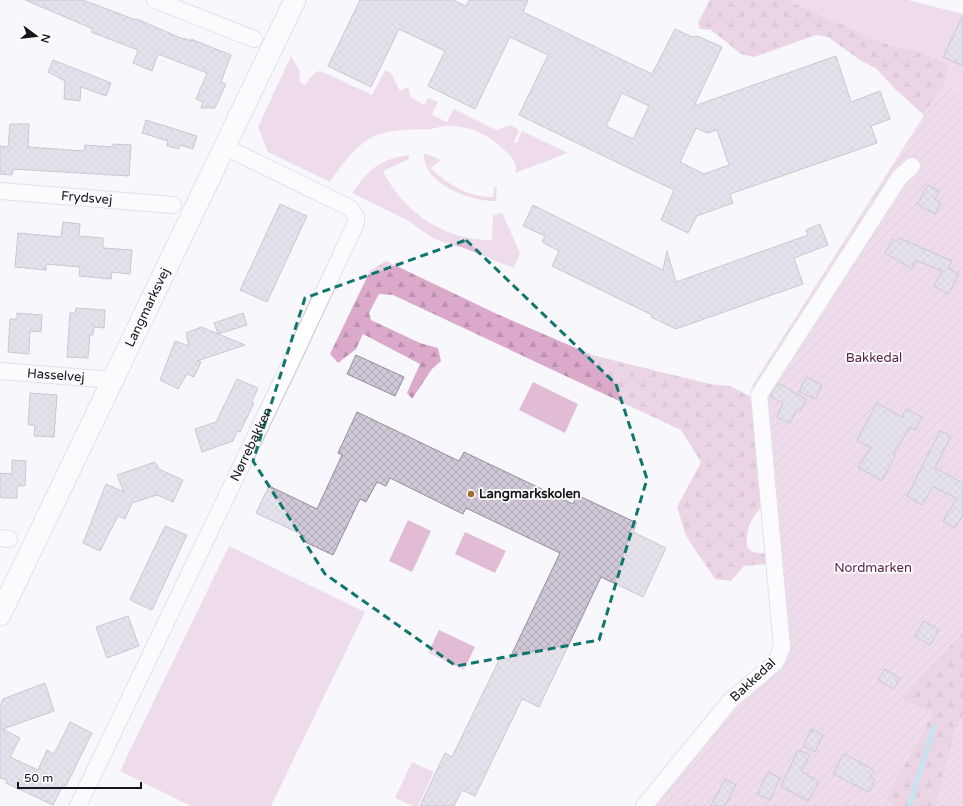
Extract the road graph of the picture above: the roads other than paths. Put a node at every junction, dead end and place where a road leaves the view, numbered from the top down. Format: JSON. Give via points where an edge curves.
{"nodes":[{"id":1,"x":155,"y":0,"type":"edge"},
{"id":2,"x":296,"y":0,"type":"edge"},
{"id":3,"x":254,"y":39,"type":"dead end"},
{"id":4,"x":225,"y":147,"type":"junction"},
{"id":5,"x":912,"y":166,"type":"dead end"},
{"id":6,"x":0,"y":191,"type":"edge"},
{"id":7,"x":173,"y":205,"type":"dead end"},
{"id":8,"x":0,"y":371,"type":"edge"},
{"id":9,"x":112,"y":380,"type":"junction"},
{"id":10,"x":0,"y":615,"type":"edge"},
{"id":11,"x":78,"y":806,"type":"edge"},
{"id":12,"x":644,"y":806,"type":"edge"}],
"edges":[{"from":1,"to":3,"type":"street"},
{"from":2,"to":4,"type":"main road","name":"Langmarksvej"},
{"from":4,"to":9,"type":"main road","name":"Langmarksvej"},
{"from":4,"to":11,"type":"street","name":"Nørrebakken","via":[[350,208],[356,217],[356,223]]},
{"from":5,"to":12,"type":"street","name":"Bakkedal","via":[[899,178],[759,395],[782,648],[775,663],[731,700]]},
{"from":6,"to":7,"type":"street","name":"Frydsvej"},
{"from":8,"to":9,"type":"street","name":"Hasselvej"},
{"from":9,"to":10,"type":"main road","name":"Langmarksvej"}]}
